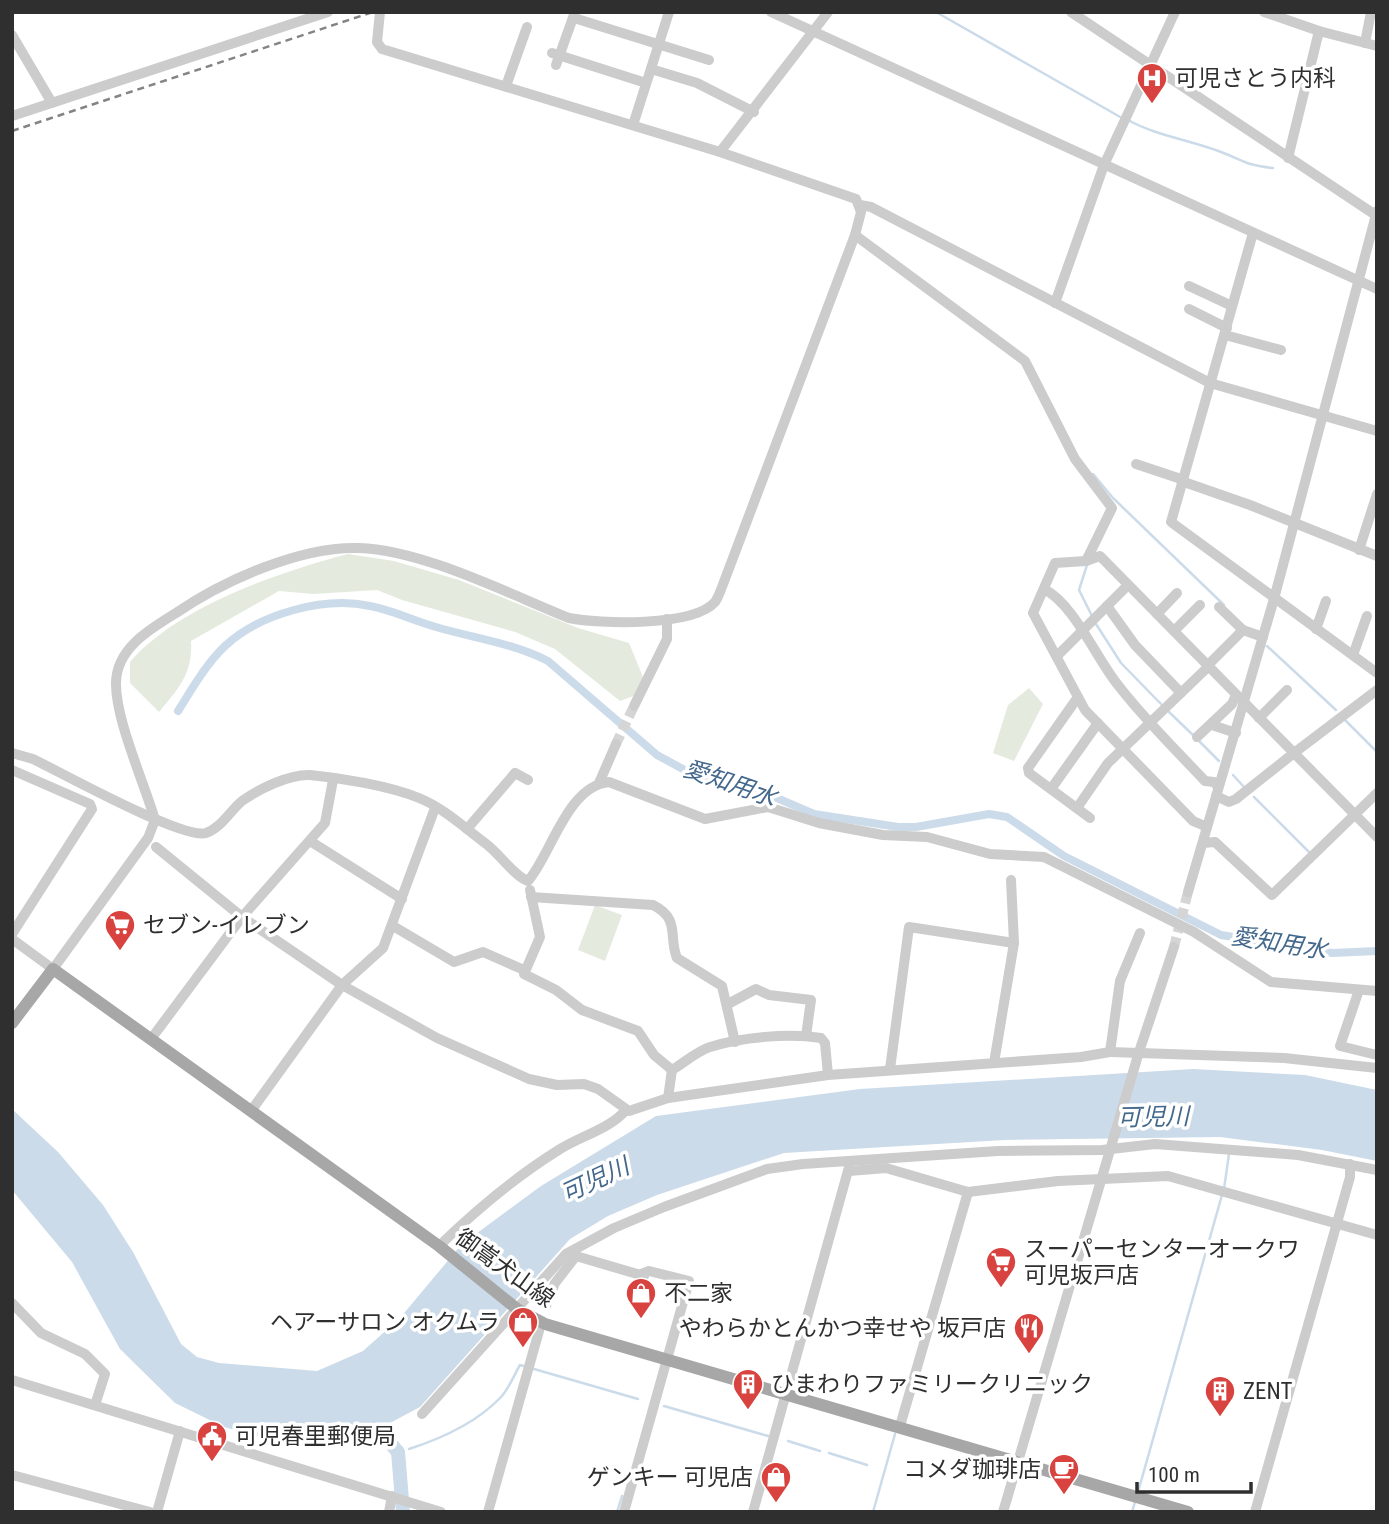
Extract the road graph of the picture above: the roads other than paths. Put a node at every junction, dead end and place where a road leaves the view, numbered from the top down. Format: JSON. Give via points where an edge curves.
{"nodes":[{"id":1,"x":328,"y":12,"type":"edge"},
{"id":2,"x":380,"y":12,"type":"edge"},
{"id":3,"x":669,"y":12,"type":"edge"},
{"id":4,"x":771,"y":12,"type":"edge"},
{"id":5,"x":828,"y":12,"type":"edge"},
{"id":6,"x":1071,"y":12,"type":"edge"},
{"id":7,"x":1175,"y":12,"type":"edge"},
{"id":8,"x":1264,"y":12,"type":"edge"},
{"id":9,"x":1371,"y":12,"type":"edge"},
{"id":10,"x":574,"y":15,"type":"edge"},
{"id":11,"x":527,"y":27,"type":"dead end"},
{"id":12,"x":814,"y":32,"type":"junction"},
{"id":13,"x":1319,"y":32,"type":"junction"},
{"id":14,"x":12,"y":35,"type":"edge"},
{"id":15,"x":659,"y":43,"type":"junction"},
{"id":16,"x":1371,"y":44,"type":"edge"},
{"id":17,"x":709,"y":60,"type":"dead end"},
{"id":18,"x":1150,"y":65,"type":"junction"},
{"id":19,"x":651,"y":69,"type":"junction"},
{"id":20,"x":646,"y":83,"type":"junction"},
{"id":21,"x":506,"y":86,"type":"junction"},
{"id":22,"x":52,"y":103,"type":"junction"},
{"id":23,"x":754,"y":112,"type":"junction"},
{"id":24,"x":12,"y":116,"type":"edge"},
{"id":25,"x":633,"y":125,"type":"junction"},
{"id":26,"x":720,"y":152,"type":"junction"},
{"id":27,"x":1288,"y":158,"type":"junction"},
{"id":28,"x":1104,"y":165,"type":"junction"},
{"id":29,"x":860,"y":205,"type":"junction"},
{"id":30,"x":1376,"y":214,"type":"edge"},
{"id":31,"x":1253,"y":233,"type":"junction"},
{"id":32,"x":855,"y":234,"type":"junction"},
{"id":33,"x":1358,"y":281,"type":"junction"},
{"id":34,"x":1189,"y":286,"type":"dead end"},
{"id":35,"x":1377,"y":289,"type":"edge"},
{"id":36,"x":1055,"y":303,"type":"junction"},
{"id":37,"x":1232,"y":306,"type":"junction"},
{"id":38,"x":1189,"y":309,"type":"dead end"},
{"id":39,"x":1226,"y":331,"type":"junction"},
{"id":40,"x":1281,"y":350,"type":"dead end"},
{"id":41,"x":1210,"y":383,"type":"junction"},
{"id":42,"x":1323,"y":416,"type":"junction"},
{"id":43,"x":1377,"y":431,"type":"edge"},
{"id":44,"x":1136,"y":464,"type":"dead end"},
{"id":45,"x":1184,"y":481,"type":"junction"},
{"id":46,"x":1377,"y":494,"type":"edge"},
{"id":47,"x":1294,"y":524,"type":"junction"},
{"id":48,"x":1360,"y":550,"type":"junction"},
{"id":49,"x":1377,"y":556,"type":"edge"},
{"id":50,"x":1086,"y":561,"type":"junction"},
{"id":51,"x":1128,"y":585,"type":"junction"},
{"id":52,"x":1044,"y":589,"type":"junction"},
{"id":53,"x":1177,"y":593,"type":"dead end"},
{"id":54,"x":1274,"y":598,"type":"junction"},
{"id":55,"x":1326,"y":601,"type":"dead end"},
{"id":56,"x":1200,"y":605,"type":"dead end"},
{"id":57,"x":1107,"y":606,"type":"junction"},
{"id":58,"x":1219,"y":607,"type":"dead end"},
{"id":59,"x":1157,"y":614,"type":"junction"},
{"id":60,"x":1367,"y":616,"type":"dead end"},
{"id":61,"x":667,"y":619,"type":"junction"},
{"id":62,"x":1316,"y":629,"type":"junction"},
{"id":63,"x":1243,"y":630,"type":"junction"},
{"id":64,"x":1174,"y":631,"type":"junction"},
{"id":65,"x":1081,"y":632,"type":"junction"},
{"id":66,"x":1263,"y":637,"type":"junction"},
{"id":67,"x":1058,"y":655,"type":"junction"},
{"id":68,"x":1353,"y":655,"type":"junction"},
{"id":69,"x":1209,"y":665,"type":"junction"},
{"id":70,"x":1377,"y":673,"type":"edge"},
{"id":71,"x":1287,"y":690,"type":"dead end"},
{"id":72,"x":1377,"y":690,"type":"edge"},
{"id":73,"x":1181,"y":694,"type":"junction"},
{"id":74,"x":1078,"y":697,"type":"junction"},
{"id":75,"x":1240,"y":699,"type":"junction"},
{"id":76,"x":634,"y":706,"type":"tunnel mouth"},
{"id":77,"x":1259,"y":718,"type":"junction"},
{"id":78,"x":1098,"y":723,"type":"junction"},
{"id":79,"x":1150,"y":723,"type":"junction"},
{"id":80,"x":1212,"y":724,"type":"junction"},
{"id":81,"x":1236,"y":733,"type":"junction"},
{"id":82,"x":1197,"y":737,"type":"dead end"},
{"id":83,"x":616,"y":744,"type":"tunnel mouth"},
{"id":84,"x":1122,"y":748,"type":"junction"},
{"id":85,"x":12,"y":753,"type":"edge"},
{"id":86,"x":1294,"y":753,"type":"junction"},
{"id":87,"x":12,"y":770,"type":"edge"},
{"id":88,"x":333,"y":780,"type":"junction"},
{"id":89,"x":528,"y":780,"type":"dead end"},
{"id":90,"x":599,"y":783,"type":"junction"},
{"id":91,"x":1051,"y":789,"type":"junction"},
{"id":92,"x":1217,"y":792,"type":"junction"},
{"id":93,"x":1377,"y":793,"type":"edge"},
{"id":94,"x":435,"y":808,"type":"junction"},
{"id":95,"x":1077,"y":808,"type":"junction"},
{"id":96,"x":1355,"y":815,"type":"junction"},
{"id":97,"x":1090,"y":818,"type":"dead end"},
{"id":98,"x":155,"y":820,"type":"junction"},
{"id":99,"x":1207,"y":827,"type":"junction"},
{"id":100,"x":467,"y":829,"type":"junction"},
{"id":101,"x":1377,"y":837,"type":"edge"},
{"id":102,"x":310,"y":841,"type":"junction"},
{"id":103,"x":1203,"y":843,"type":"junction"},
{"id":104,"x":156,"y":847,"type":"dead end"},
{"id":105,"x":1011,"y":880,"type":"dead end"},
{"id":106,"x":528,"y":881,"type":"junction"},
{"id":107,"x":1188,"y":892,"type":"tunnel mouth"},
{"id":108,"x":531,"y":897,"type":"junction"},
{"id":109,"x":402,"y":899,"type":"junction"},
{"id":110,"x":242,"y":917,"type":"junction"},
{"id":111,"x":393,"y":926,"type":"junction"},
{"id":112,"x":1139,"y":933,"type":"dead end"},
{"id":113,"x":12,"y":937,"type":"edge"},
{"id":114,"x":1014,"y":943,"type":"junction"},
{"id":115,"x":1174,"y":947,"type":"tunnel mouth"},
{"id":116,"x":53,"y":969,"type":"junction"},
{"id":117,"x":524,"y":970,"type":"junction"},
{"id":118,"x":342,"y":985,"type":"junction"},
{"id":119,"x":1359,"y":990,"type":"junction"},
{"id":120,"x":1377,"y":991,"type":"edge"},
{"id":121,"x":728,"y":1004,"type":"junction"},
{"id":122,"x":12,"y":1023,"type":"edge"},
{"id":123,"x":806,"y":1036,"type":"junction"},
{"id":124,"x":151,"y":1039,"type":"junction"},
{"id":125,"x":735,"y":1042,"type":"junction"},
{"id":126,"x":1110,"y":1052,"type":"junction"},
{"id":127,"x":1139,"y":1052,"type":"junction"},
{"id":128,"x":1377,"y":1055,"type":"edge"},
{"id":129,"x":995,"y":1063,"type":"junction"},
{"id":130,"x":1377,"y":1068,"type":"edge"},
{"id":131,"x":890,"y":1069,"type":"junction"},
{"id":132,"x":672,"y":1070,"type":"junction"},
{"id":133,"x":828,"y":1075,"type":"junction"},
{"id":134,"x":668,"y":1098,"type":"junction"},
{"id":135,"x":626,"y":1110,"type":"junction"},
{"id":136,"x":251,"y":1111,"type":"junction"},
{"id":137,"x":1113,"y":1144,"type":"junction"},
{"id":138,"x":1350,"y":1164,"type":"junction"},
{"id":139,"x":849,"y":1167,"type":"junction"},
{"id":140,"x":1377,"y":1170,"type":"edge"},
{"id":141,"x":1101,"y":1179,"type":"junction"},
{"id":142,"x":968,"y":1192,"type":"junction"},
{"id":143,"x":1337,"y":1224,"type":"junction"},
{"id":144,"x":1377,"y":1235,"type":"edge"},
{"id":145,"x":439,"y":1246,"type":"junction"},
{"id":146,"x":566,"y":1261,"type":"junction"},
{"id":147,"x":639,"y":1275,"type":"junction"},
{"id":148,"x":676,"y":1285,"type":"dead end"},
{"id":149,"x":12,"y":1303,"type":"edge"},
{"id":150,"x":547,"y":1307,"type":"dead end"},
{"id":151,"x":517,"y":1308,"type":"junction"},
{"id":152,"x":539,"y":1331,"type":"dead end"},
{"id":153,"x":665,"y":1359,"type":"junction"},
{"id":154,"x":12,"y":1380,"type":"edge"},
{"id":155,"x":786,"y":1393,"type":"junction"},
{"id":156,"x":95,"y":1405,"type":"junction"},
{"id":157,"x":422,"y":1414,"type":"dead end"},
{"id":158,"x":900,"y":1426,"type":"junction"},
{"id":159,"x":180,"y":1431,"type":"junction"},
{"id":160,"x":1019,"y":1461,"type":"junction"},
{"id":161,"x":12,"y":1475,"type":"edge"},
{"id":162,"x":392,"y":1496,"type":"junction"},
{"id":163,"x":150,"y":1512,"type":"edge"},
{"id":164,"x":157,"y":1512,"type":"edge"},
{"id":165,"x":389,"y":1512,"type":"edge"},
{"id":166,"x":441,"y":1512,"type":"edge"},
{"id":167,"x":488,"y":1512,"type":"edge"},
{"id":168,"x":624,"y":1512,"type":"edge"},
{"id":169,"x":753,"y":1512,"type":"edge"},
{"id":170,"x":1003,"y":1512,"type":"edge"},
{"id":171,"x":1188,"y":1512,"type":"edge"},
{"id":172,"x":1255,"y":1512,"type":"edge"}],
"edges":[{"from":1,"to":22,"type":"street"},
{"from":2,"to":21,"type":"street","via":[[378,46]]},
{"from":3,"to":15,"type":"street"},
{"from":4,"to":12,"type":"street"},
{"from":5,"to":12,"type":"street"},
{"from":6,"to":18,"type":"street"},
{"from":7,"to":18,"type":"street"},
{"from":8,"to":13,"type":"street"},
{"from":9,"to":16,"type":"street"},
{"from":10,"to":15,"type":"street"},
{"from":10,"to":20,"type":"street","via":[[556,58]]},
{"from":11,"to":21,"type":"street"},
{"from":12,"to":23,"type":"street"},
{"from":12,"to":28,"type":"street"},
{"from":13,"to":16,"type":"street"},
{"from":13,"to":27,"type":"street"},
{"from":14,"to":22,"type":"street"},
{"from":15,"to":17,"type":"street"},
{"from":15,"to":19,"type":"street"},
{"from":18,"to":27,"type":"street"},
{"from":18,"to":28,"type":"street"},
{"from":19,"to":20,"type":"street"},
{"from":19,"to":23,"type":"street","via":[[698,83]]},
{"from":20,"to":25,"type":"street"},
{"from":21,"to":25,"type":"street"},
{"from":22,"to":24,"type":"street"},
{"from":23,"to":26,"type":"street"},
{"from":25,"to":26,"type":"street"},
{"from":26,"to":29,"type":"street","via":[[848,194]]},
{"from":27,"to":30,"type":"street"},
{"from":28,"to":31,"type":"street"},
{"from":28,"to":36,"type":"street"},
{"from":29,"to":32,"type":"street"},
{"from":29,"to":36,"type":"street"},
{"from":30,"to":33,"type":"street"},
{"from":31,"to":33,"type":"street"},
{"from":31,"to":37,"type":"street"},
{"from":32,"to":50,"type":"street","via":[[1025,361],[1075,459],[1112,508]]},
{"from":32,"to":61,"type":"street","via":[[722,587],[714,603]]},
{"from":33,"to":35,"type":"street"},
{"from":33,"to":42,"type":"street"},
{"from":34,"to":37,"type":"street"},
{"from":36,"to":41,"type":"street"},
{"from":37,"to":39,"type":"street"},
{"from":38,"to":39,"type":"street"},
{"from":39,"to":40,"type":"street"},
{"from":39,"to":41,"type":"street"},
{"from":41,"to":42,"type":"street"},
{"from":41,"to":45,"type":"street"},
{"from":42,"to":43,"type":"street"},
{"from":42,"to":47,"type":"street"},
{"from":44,"to":45,"type":"street"},
{"from":45,"to":47,"type":"street"},
{"from":45,"to":54,"type":"street","via":[[1171,522]]},
{"from":46,"to":48,"type":"street"},
{"from":47,"to":48,"type":"street"},
{"from":47,"to":54,"type":"street"},
{"from":48,"to":49,"type":"street"},
{"from":50,"to":51,"type":"street","via":[[1100,556]]},
{"from":50,"to":52,"type":"street","via":[[1055,563]]},
{"from":51,"to":57,"type":"street"},
{"from":51,"to":59,"type":"street"},
{"from":52,"to":65,"type":"street","via":[[1058,596]]},
{"from":52,"to":67,"type":"street","via":[[1033,613]]},
{"from":53,"to":59,"type":"street"},
{"from":54,"to":62,"type":"street"},
{"from":54,"to":66,"type":"street"},
{"from":55,"to":62,"type":"street"},
{"from":56,"to":64,"type":"street"},
{"from":57,"to":65,"type":"street"},
{"from":57,"to":73,"type":"street","via":[[1135,645]]},
{"from":58,"to":63,"type":"street"},
{"from":59,"to":64,"type":"street"},
{"from":60,"to":68,"type":"street"},
{"from":61,"to":76,"type":"street","via":[[667,639]]},
{"from":61,"to":98,"type":"street","via":[[620,625],[569,618],[454,572],[362,548],[313,554],[262,568],[169,617],[135,642],[121,661],[116,681],[119,707]]},
{"from":62,"to":68,"type":"street"},
{"from":63,"to":66,"type":"street"},
{"from":63,"to":69,"type":"street"},
{"from":64,"to":69,"type":"street"},
{"from":65,"to":67,"type":"street"},
{"from":65,"to":79,"type":"street"},
{"from":66,"to":75,"type":"street"},
{"from":67,"to":74,"type":"street"},
{"from":68,"to":70,"type":"street"},
{"from":69,"to":73,"type":"street"},
{"from":69,"to":75,"type":"street"},
{"from":71,"to":77,"type":"street"},
{"from":72,"to":86,"type":"street"},
{"from":73,"to":79,"type":"street"},
{"from":74,"to":78,"type":"street"},
{"from":74,"to":91,"type":"street","via":[[1028,768]]},
{"from":75,"to":77,"type":"street"},
{"from":75,"to":80,"type":"street"},
{"from":75,"to":81,"type":"street"},
{"from":77,"to":86,"type":"street"},
{"from":78,"to":84,"type":"street"},
{"from":78,"to":91,"type":"street"},
{"from":79,"to":84,"type":"street"},
{"from":79,"to":92,"type":"street","via":[[1205,781],[1214,782]]},
{"from":80,"to":81,"type":"street"},
{"from":80,"to":82,"type":"street"},
{"from":81,"to":92,"type":"street"},
{"from":83,"to":90,"type":"street"},
{"from":84,"to":95,"type":"street"},
{"from":84,"to":99,"type":"street","via":[[1193,821]]},
{"from":85,"to":98,"type":"street","via":[[55,769]]},
{"from":86,"to":92,"type":"street","via":[[1236,799],[1229,802]]},
{"from":86,"to":96,"type":"street"},
{"from":87,"to":113,"type":"street","via":[[90,804],[92,809]]},
{"from":88,"to":94,"type":"street","via":[[404,793]]},
{"from":88,"to":98,"type":"street","via":[[293,776],[242,802],[205,833],[192,834]]},
{"from":88,"to":102,"type":"street","via":[[329,815]]},
{"from":89,"to":100,"type":"street","via":[[515,773]]},
{"from":90,"to":106,"type":"street","via":[[561,821]]},
{"from":90,"to":119,"type":"street","via":[[609,782],[705,819],[768,807],[883,835],[927,837],[990,854],[1044,857],[1194,932],[1271,982]]},
{"from":91,"to":95,"type":"street"},
{"from":92,"to":99,"type":"street"},
{"from":93,"to":96,"type":"street"},
{"from":94,"to":100,"type":"street"},
{"from":94,"to":109,"type":"street"},
{"from":95,"to":97,"type":"street"},
{"from":96,"to":101,"type":"street"},
{"from":96,"to":103,"type":"street","via":[[1272,895],[1215,842]]},
{"from":98,"to":116,"type":"street","via":[[148,838]]},
{"from":99,"to":103,"type":"street"},
{"from":100,"to":106,"type":"street"},
{"from":102,"to":109,"type":"street"},
{"from":102,"to":110,"type":"street"},
{"from":103,"to":107,"type":"street"},
{"from":104,"to":110,"type":"street"},
{"from":105,"to":114,"type":"street"},
{"from":106,"to":108,"type":"street"},
{"from":108,"to":117,"type":"street","via":[[540,937]]},
{"from":108,"to":121,"type":"street","via":[[662,909],[675,933],[677,958],[722,986]]},
{"from":109,"to":111,"type":"street"},
{"from":110,"to":118,"type":"street"},
{"from":110,"to":124,"type":"street"},
{"from":111,"to":117,"type":"street","via":[[454,962],[482,952]]},
{"from":111,"to":118,"type":"street","via":[[378,955]]},
{"from":112,"to":126,"type":"street","via":[[1120,981]]},
{"from":113,"to":116,"type":"street"},
{"from":114,"to":129,"type":"street"},
{"from":114,"to":131,"type":"street","via":[[909,927]]},
{"from":115,"to":127,"type":"street"},
{"from":116,"to":122,"type":"main road"},
{"from":116,"to":124,"type":"main road","name":"御嵩犬山線"},
{"from":117,"to":132,"type":"street","via":[[527,977],[556,990],[582,1010],[638,1031],[654,1055]]},
{"from":118,"to":135,"type":"street","via":[[437,1038],[529,1079],[584,1084]]},
{"from":118,"to":136,"type":"street"},
{"from":119,"to":120,"type":"street"},
{"from":119,"to":128,"type":"street","via":[[1340,1046]]},
{"from":121,"to":123,"type":"street","via":[[756,989],[811,1000]]},
{"from":121,"to":125,"type":"street"},
{"from":123,"to":125,"type":"street"},
{"from":123,"to":133,"type":"street","via":[[825,1043]]},
{"from":124,"to":136,"type":"main road","name":"御嵩犬山線"},
{"from":125,"to":132,"type":"street","via":[[708,1048]]},
{"from":126,"to":127,"type":"street"},
{"from":126,"to":129,"type":"street"},
{"from":127,"to":130,"type":"street","via":[[1284,1058]]},
{"from":127,"to":137,"type":"street"},
{"from":129,"to":131,"type":"street"},
{"from":131,"to":133,"type":"street"},
{"from":132,"to":134,"type":"street"},
{"from":133,"to":134,"type":"street"},
{"from":134,"to":135,"type":"street"},
{"from":135,"to":145,"type":"street","via":[[618,1119],[540,1162]]},
{"from":136,"to":145,"type":"main road","name":"御嵩犬山線"},
{"from":137,"to":138,"type":"street","via":[[1230,1148]]},
{"from":137,"to":139,"type":"street"},
{"from":137,"to":141,"type":"street"},
{"from":138,"to":140,"type":"street"},
{"from":138,"to":143,"type":"street"},
{"from":139,"to":142,"type":"street","via":[[886,1168]]},
{"from":139,"to":146,"type":"street","via":[[767,1169],[614,1228]]},
{"from":139,"to":155,"type":"street"},
{"from":141,"to":142,"type":"street"},
{"from":141,"to":143,"type":"street","via":[[1168,1176]]},
{"from":141,"to":160,"type":"street"},
{"from":142,"to":158,"type":"street"},
{"from":143,"to":144,"type":"street"},
{"from":143,"to":172,"type":"street"},
{"from":145,"to":151,"type":"main road","name":"御嵩犬山線"},
{"from":146,"to":147,"type":"street","via":[[576,1256]]},
{"from":146,"to":150,"type":"street"},
{"from":146,"to":151,"type":"street"},
{"from":147,"to":148,"type":"street"},
{"from":147,"to":153,"type":"street","via":[[649,1271],[689,1281]]},
{"from":149,"to":156,"type":"street","via":[[41,1333],[85,1354],[105,1374]]},
{"from":151,"to":153,"type":"main road","name":"御嵩犬山線","via":[[545,1325]]},
{"from":151,"to":157,"type":"street"},
{"from":152,"to":167,"type":"street"},
{"from":153,"to":155,"type":"main road","name":"御嵩犬山線"},
{"from":153,"to":168,"type":"street"},
{"from":154,"to":156,"type":"street"},
{"from":155,"to":158,"type":"main road","name":"御嵩犬山線"},
{"from":155,"to":169,"type":"street"},
{"from":156,"to":159,"type":"street"},
{"from":158,"to":160,"type":"main road","name":"御嵩犬山線"},
{"from":159,"to":162,"type":"street"},
{"from":159,"to":164,"type":"street"},
{"from":160,"to":170,"type":"street"},
{"from":160,"to":171,"type":"main road","name":"御嵩犬山線"},
{"from":161,"to":163,"type":"street"},
{"from":162,"to":165,"type":"street"},
{"from":162,"to":166,"type":"street"}]}
